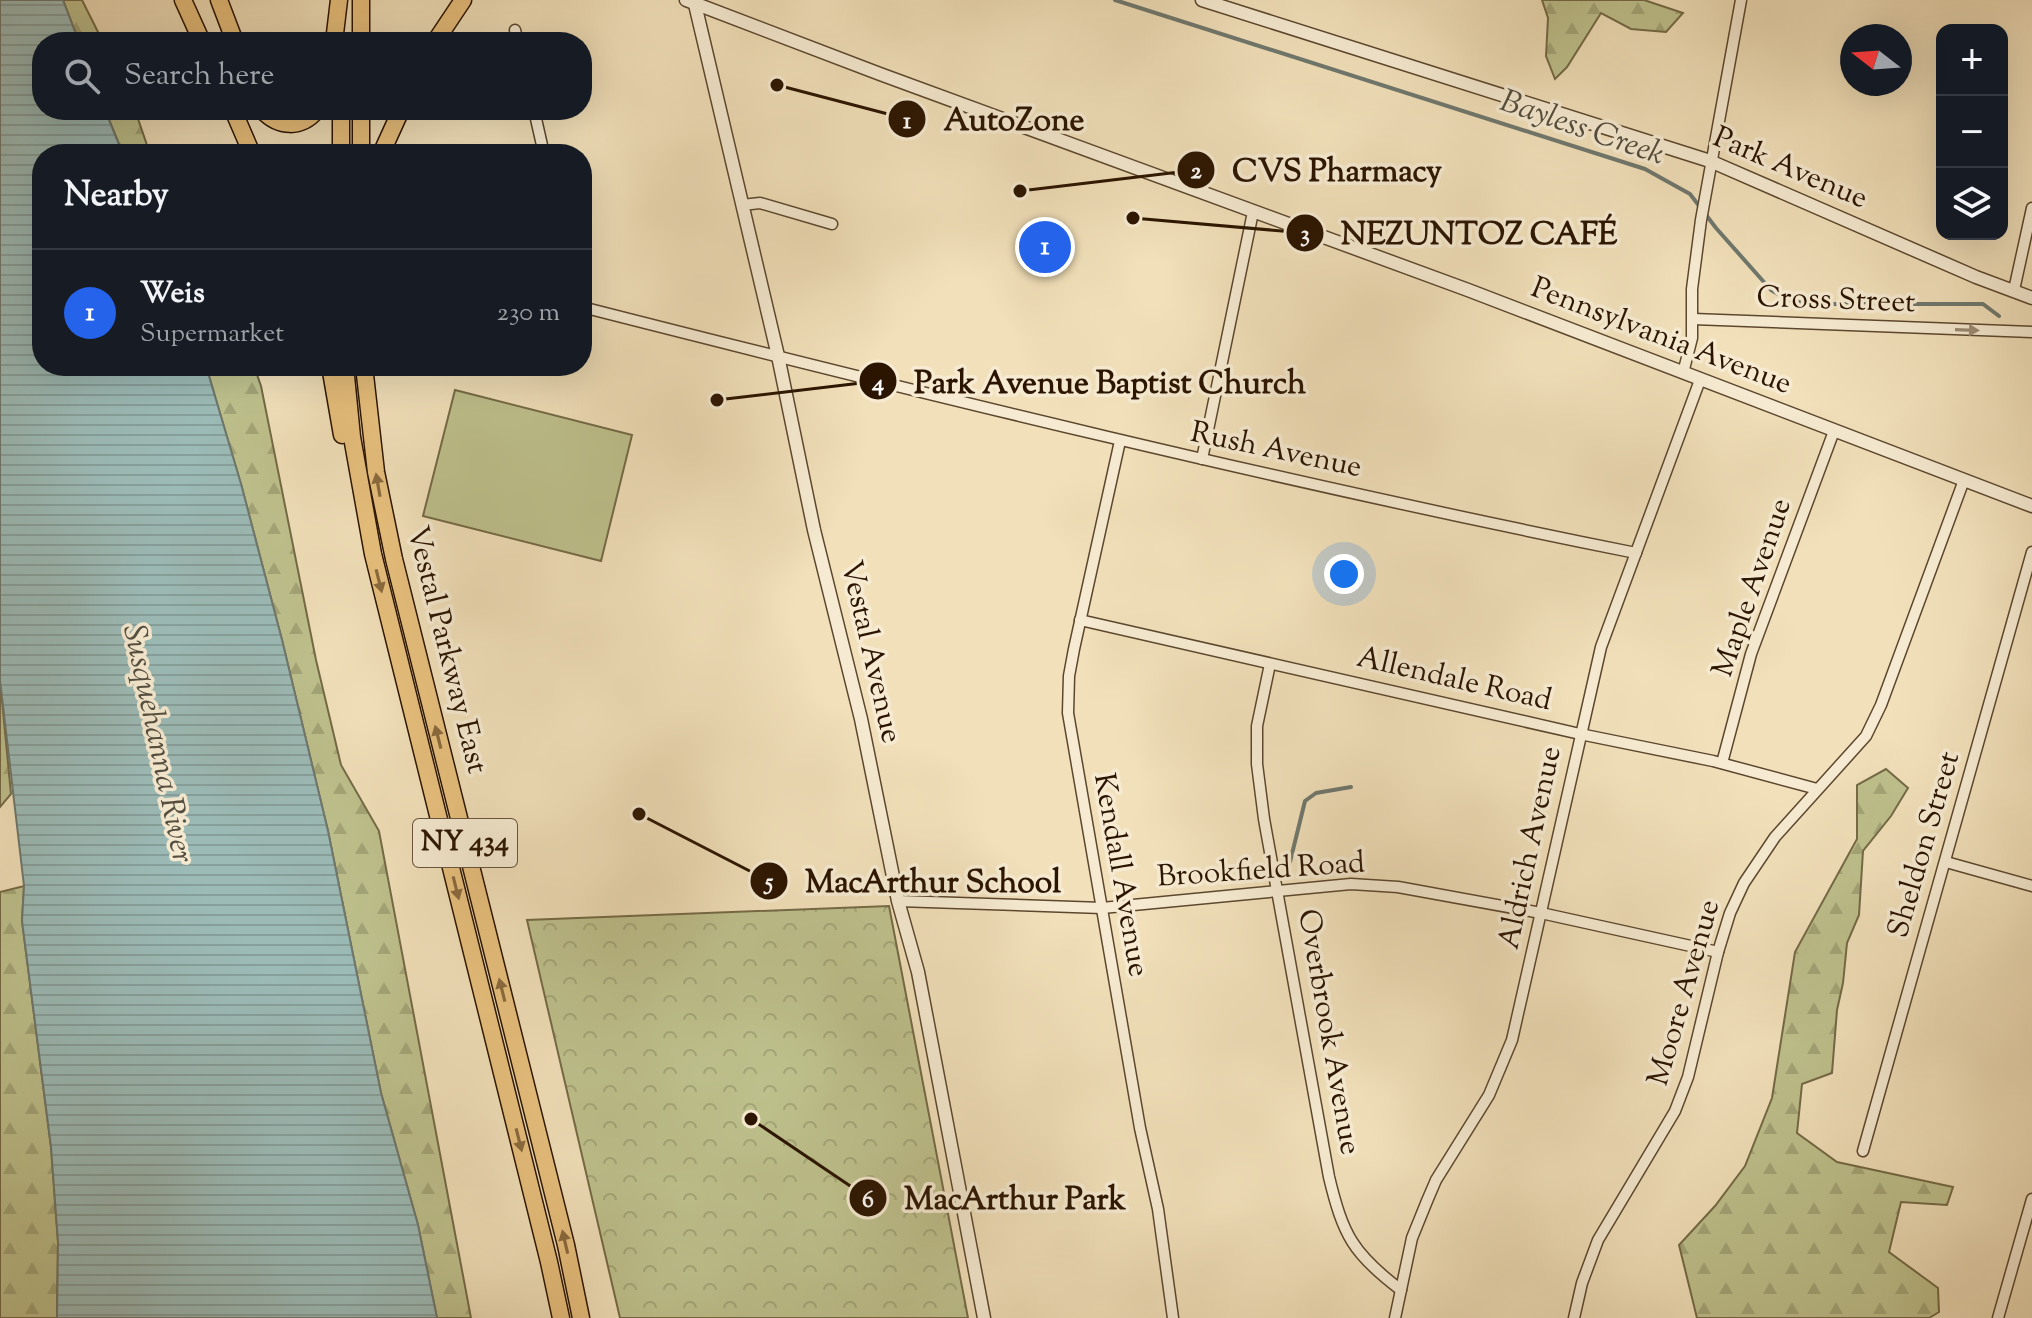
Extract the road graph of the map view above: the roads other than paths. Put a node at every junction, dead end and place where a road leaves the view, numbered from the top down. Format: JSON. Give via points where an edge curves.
{"nodes":[{"id":1,"x":183,"y":0,"type":"edge"},
{"id":2,"x":219,"y":0,"type":"edge"},
{"id":3,"x":340,"y":0,"type":"edge"},
{"id":4,"x":361,"y":0,"type":"edge"},
{"id":5,"x":463,"y":0,"type":"edge"},
{"id":6,"x":1202,"y":0,"type":"edge"},
{"id":7,"x":1741,"y":0,"type":"edge"},
{"id":8,"x":691,"y":1,"type":"edge"},
{"id":9,"x":197,"y":32,"type":"edge"},
{"id":10,"x":231,"y":32,"type":"edge"},
{"id":11,"x":335,"y":32,"type":"edge"},
{"id":12,"x":341,"y":32,"type":"edge"},
{"id":13,"x":361,"y":32,"type":"edge"},
{"id":14,"x":442,"y":32,"type":"edge"},
{"id":15,"x":237,"y":120,"type":"edge"},
{"id":16,"x":273,"y":120,"type":"edge"},
{"id":17,"x":306,"y":120,"type":"edge"},
{"id":18,"x":341,"y":120,"type":"edge"},
{"id":19,"x":361,"y":120,"type":"edge"},
{"id":20,"x":396,"y":120,"type":"edge"},
{"id":21,"x":536,"y":120,"type":"edge"},
{"id":22,"x":248,"y":144,"type":"edge"},
{"id":23,"x":341,"y":144,"type":"edge"},
{"id":24,"x":361,"y":144,"type":"edge"},
{"id":25,"x":386,"y":144,"type":"edge"},
{"id":26,"x":542,"y":144,"type":"edge"},
{"id":27,"x":1710,"y":161,"type":"junction"},
{"id":28,"x":742,"y":205,"type":"junction"},
{"id":29,"x":2032,"y":208,"type":"edge"},
{"id":30,"x":1253,"y":212,"type":"junction"},
{"id":31,"x":832,"y":224,"type":"dead end"},
{"id":32,"x":2014,"y":290,"type":"junction"},
{"id":33,"x":2032,"y":298,"type":"edge"},
{"id":34,"x":592,"y":310,"type":"edge"},
{"id":35,"x":1693,"y":319,"type":"junction"},
{"id":36,"x":2032,"y":332,"type":"edge"},
{"id":37,"x":778,"y":356,"type":"junction"},
{"id":38,"x":1683,"y":373,"type":"junction"},
{"id":39,"x":332,"y":376,"type":"edge"},
{"id":40,"x":346,"y":376,"type":"edge"},
{"id":41,"x":365,"y":376,"type":"edge"},
{"id":42,"x":1700,"y":380,"type":"junction"},
{"id":43,"x":1834,"y":431,"type":"junction"},
{"id":44,"x":1120,"y":441,"type":"junction"},
{"id":45,"x":1202,"y":459,"type":"junction"},
{"id":46,"x":357,"y":474,"type":"junction"},
{"id":47,"x":1964,"y":480,"type":"junction"},
{"id":48,"x":2032,"y":506,"type":"edge"},
{"id":49,"x":2032,"y":552,"type":"edge"},
{"id":50,"x":1636,"y":553,"type":"junction"},
{"id":51,"x":1080,"y":620,"type":"junction"},
{"id":52,"x":1270,"y":664,"type":"junction"},
{"id":53,"x":1580,"y":734,"type":"junction"},
{"id":54,"x":1722,"y":763,"type":"junction"},
{"id":55,"x":1817,"y":789,"type":"junction"},
{"id":56,"x":1946,"y":862,"type":"junction"},
{"id":57,"x":2032,"y":886,"type":"edge"},
{"id":58,"x":1278,"y":890,"type":"junction"},
{"id":59,"x":898,"y":901,"type":"junction"},
{"id":60,"x":1102,"y":908,"type":"junction"},
{"id":61,"x":1541,"y":913,"type":"junction"},
{"id":62,"x":1718,"y":952,"type":"junction"},
{"id":63,"x":1863,"y":1151,"type":"dead end"},
{"id":64,"x":2032,"y":1199,"type":"edge"},
{"id":65,"x":1401,"y":1290,"type":"junction"},
{"id":66,"x":561,"y":1318,"type":"edge"},
{"id":67,"x":581,"y":1318,"type":"edge"},
{"id":68,"x":984,"y":1318,"type":"edge"},
{"id":69,"x":1173,"y":1318,"type":"edge"},
{"id":70,"x":1395,"y":1318,"type":"edge"},
{"id":71,"x":1574,"y":1318,"type":"edge"},
{"id":72,"x":1998,"y":1318,"type":"edge"}],
"edges":[{"from":1,"to":9,"type":"main road"},
{"from":2,"to":10,"type":"main road"},
{"from":3,"to":11,"type":"main road"},
{"from":3,"to":12,"type":"main road"},
{"from":4,"to":13,"type":"main road"},
{"from":5,"to":14,"type":"main road"},
{"from":6,"to":27,"type":"street","name":"Park Avenue"},
{"from":7,"to":27,"type":"street"},
{"from":8,"to":28,"type":"street","name":"Vestal Avenue"},
{"from":8,"to":30,"type":"street","name":"Pennsylvania Avenue"},
{"from":15,"to":22,"type":"main road"},
{"from":16,"to":17,"type":"main road","via":[[289,125]]},
{"from":18,"to":23,"type":"main road"},
{"from":19,"to":24,"type":"main road"},
{"from":20,"to":25,"type":"main road"},
{"from":21,"to":26,"type":"street"},
{"from":27,"to":32,"type":"street","name":"Park Avenue"},
{"from":27,"to":35,"type":"street","via":[[1692,289]]},
{"from":28,"to":31,"type":"street","via":[[760,203]]},
{"from":28,"to":37,"type":"street","name":"Vestal Avenue"},
{"from":29,"to":32,"type":"street"},
{"from":30,"to":38,"type":"street","name":"Pennsylvania Avenue"},
{"from":30,"to":45,"type":"street"},
{"from":32,"to":33,"type":"street","name":"Park Avenue"},
{"from":34,"to":37,"type":"street","name":"Rush Avenue"},
{"from":35,"to":36,"type":"street","name":"Cross Street","one_way":true},
{"from":35,"to":38,"type":"street"},
{"from":37,"to":44,"type":"street","name":"Rush Avenue"},
{"from":37,"to":59,"type":"street","name":"Vestal Avenue"},
{"from":38,"to":42,"type":"street","name":"Pennsylvania Avenue"},
{"from":39,"to":46,"type":"main road","via":[[347,466]]},
{"from":40,"to":46,"type":"main road","name":"Vestal Parkway East","number":"NY 434"},
{"from":67,"to":41,"type":"main road","name":"Vestal Parkway East","number":"NY 434","one_way":true,"via":[[394,559]]},
{"from":42,"to":43,"type":"street","name":"Pennsylvania Avenue"},
{"from":42,"to":50,"type":"street","name":"Aldrich Avenue"},
{"from":43,"to":47,"type":"street","name":"Pennsylvania Avenue"},
{"from":43,"to":54,"type":"street","name":"Maple Avenue","via":[[1751,654]]},
{"from":44,"to":45,"type":"street","name":"Rush Avenue"},
{"from":44,"to":51,"type":"street","name":"Kendall Avenue"},
{"from":45,"to":50,"type":"street","name":"Rush Avenue"},
{"from":46,"to":66,"type":"main road","name":"Vestal Parkway East","number":"NY 434","one_way":true},
{"from":47,"to":48,"type":"street","name":"Pennsylvania Avenue"},
{"from":47,"to":55,"type":"street","name":"Moore Avenue","via":[[1881,705],[1866,736]]},
{"from":49,"to":56,"type":"street","name":"Sheldon Street"},
{"from":50,"to":53,"type":"street","name":"Aldrich Avenue","via":[[1601,647]]},
{"from":51,"to":52,"type":"street","name":"Allendale Road"},
{"from":51,"to":60,"type":"street","name":"Kendall Avenue","via":[[1068,713]]},
{"from":52,"to":53,"type":"street","name":"Allendale Road"},
{"from":52,"to":58,"type":"street","name":"Overbrook Avenue","via":[[1257,726],[1257,764]]},
{"from":53,"to":54,"type":"street","name":"Allendale Road"},
{"from":53,"to":61,"type":"street","name":"Aldrich Avenue"},
{"from":54,"to":55,"type":"street","name":"Allendale Road"},
{"from":55,"to":62,"type":"street","name":"Moore Avenue","via":[[1744,883]]},
{"from":56,"to":57,"type":"street"},
{"from":56,"to":63,"type":"street","name":"Sheldon Street"},
{"from":58,"to":60,"type":"street","name":"Brookfield Road"},
{"from":58,"to":61,"type":"street","name":"Brookfield Road","via":[[1351,884],[1398,887]]},
{"from":58,"to":65,"type":"street","name":"Overbrook Avenue","via":[[1337,1211],[1366,1262]]},
{"from":59,"to":60,"type":"street","name":"Brookfield Road"},
{"from":59,"to":68,"type":"street","name":"Vestal Avenue","via":[[918,972]]},
{"from":60,"to":69,"type":"street","name":"Kendall Avenue"},
{"from":61,"to":62,"type":"street","name":"Brookfield Road"},
{"from":61,"to":65,"type":"street","name":"Aldrich Avenue","via":[[1502,1067],[1436,1180],[1412,1238]]},
{"from":62,"to":71,"type":"street","name":"Moore Avenue","via":[[1675,1111],[1598,1240]]},
{"from":64,"to":72,"type":"street"},
{"from":65,"to":70,"type":"street","name":"Aldrich Avenue"}]}
